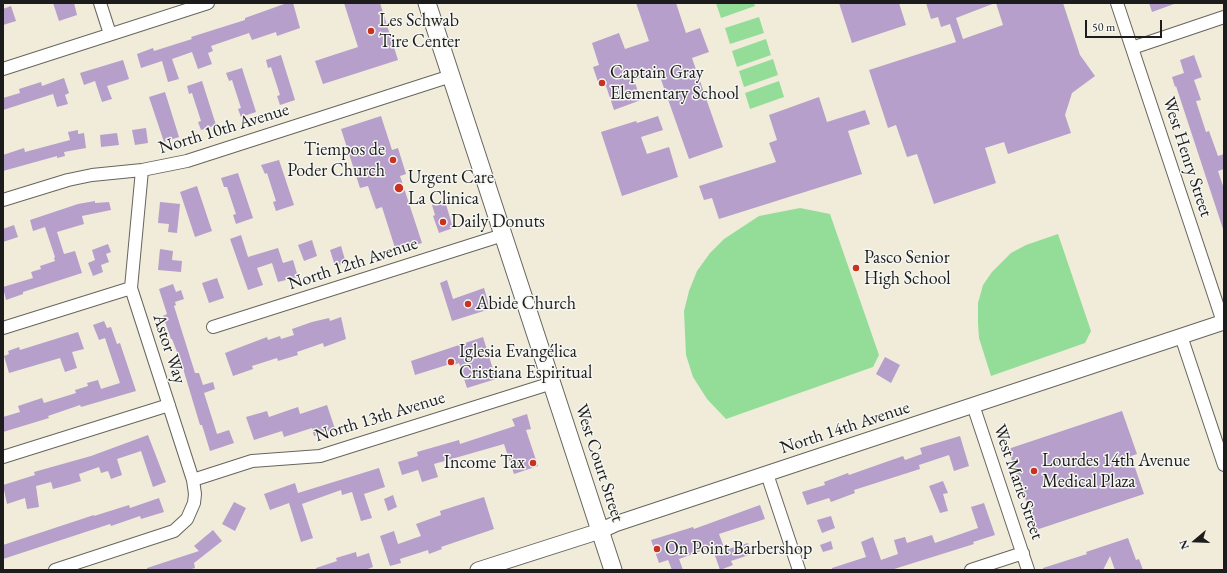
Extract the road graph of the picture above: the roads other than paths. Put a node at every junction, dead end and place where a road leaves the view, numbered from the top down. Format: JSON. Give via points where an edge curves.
{"nodes":[{"id":1,"x":100,"y":3,"type":"edge"},
{"id":2,"x":208,"y":3,"type":"edge"},
{"id":3,"x":427,"y":3,"type":"edge"},
{"id":4,"x":1117,"y":3,"type":"edge"},
{"id":5,"x":1224,"y":17,"type":"edge"},
{"id":6,"x":110,"y":34,"type":"junction"},
{"id":7,"x":1132,"y":48,"type":"junction"},
{"id":8,"x":3,"y":69,"type":"edge"},
{"id":9,"x":451,"y":76,"type":"junction"},
{"id":10,"x":142,"y":170,"type":"junction"},
{"id":11,"x":3,"y":200,"type":"edge"},
{"id":12,"x":503,"y":235,"type":"junction"},
{"id":13,"x":131,"y":288,"type":"junction"},
{"id":14,"x":1224,"y":322,"type":"edge"},
{"id":15,"x":213,"y":327,"type":"dead end"},
{"id":16,"x":3,"y":328,"type":"edge"},
{"id":17,"x":1181,"y":336,"type":"junction"},
{"id":18,"x":552,"y":383,"type":"junction"},
{"id":19,"x":169,"y":405,"type":"junction"},
{"id":20,"x":973,"y":405,"type":"junction"},
{"id":21,"x":3,"y":457,"type":"edge"},
{"id":22,"x":1224,"y":465,"type":"edge"},
{"id":23,"x":767,"y":474,"type":"junction"},
{"id":24,"x":193,"y":480,"type":"junction"},
{"id":25,"x":600,"y":531,"type":"junction"},
{"id":26,"x":1023,"y":553,"type":"junction"},
{"id":27,"x":55,"y":570,"type":"edge"},
{"id":28,"x":478,"y":570,"type":"edge"},
{"id":29,"x":613,"y":570,"type":"edge"},
{"id":30,"x":799,"y":570,"type":"edge"},
{"id":31,"x":971,"y":570,"type":"edge"},
{"id":32,"x":1028,"y":570,"type":"edge"}],
"edges":[{"from":1,"to":6,"type":"street"},
{"from":2,"to":6,"type":"street"},
{"from":3,"to":9,"type":"main road","name":"West Court Street"},
{"from":4,"to":7,"type":"street","name":"West Henry Street"},
{"from":5,"to":7,"type":"street"},
{"from":6,"to":8,"type":"street"},
{"from":7,"to":14,"type":"street","name":"West Henry Street"},
{"from":9,"to":10,"type":"street","name":"North 10th Avenue","via":[[187,161]]},
{"from":9,"to":12,"type":"main road","name":"West Court Street"},
{"from":10,"to":11,"type":"street","name":"North 10th Avenue","via":[[68,180]]},
{"from":10,"to":13,"type":"street","name":"Astor Way"},
{"from":12,"to":15,"type":"street","name":"North 12th Avenue"},
{"from":12,"to":18,"type":"main road","name":"West Court Street"},
{"from":13,"to":16,"type":"street"},
{"from":13,"to":19,"type":"street","name":"Astor Way"},
{"from":14,"to":17,"type":"street","name":"North 14th Avenue"},
{"from":17,"to":20,"type":"street","name":"North 14th Avenue"},
{"from":17,"to":22,"type":"street"},
{"from":18,"to":24,"type":"street","name":"North 13th Avenue","via":[[320,456],[252,461]]},
{"from":18,"to":25,"type":"main road","name":"West Court Street"},
{"from":19,"to":21,"type":"street"},
{"from":19,"to":24,"type":"street","name":"Astor Way"},
{"from":20,"to":23,"type":"street","name":"North 14th Avenue"},
{"from":20,"to":26,"type":"street","name":"West Marie Street"},
{"from":23,"to":25,"type":"street","name":"North 14th Avenue"},
{"from":23,"to":30,"type":"street"},
{"from":24,"to":27,"type":"street","name":"Astor Way","via":[[196,494],[192,511],[176,529]]},
{"from":25,"to":28,"type":"street","name":"North 14th Avenue"},
{"from":25,"to":29,"type":"main road","name":"West Court Street"},
{"from":26,"to":31,"type":"street"},
{"from":26,"to":32,"type":"street","name":"West Marie Street"}]}
